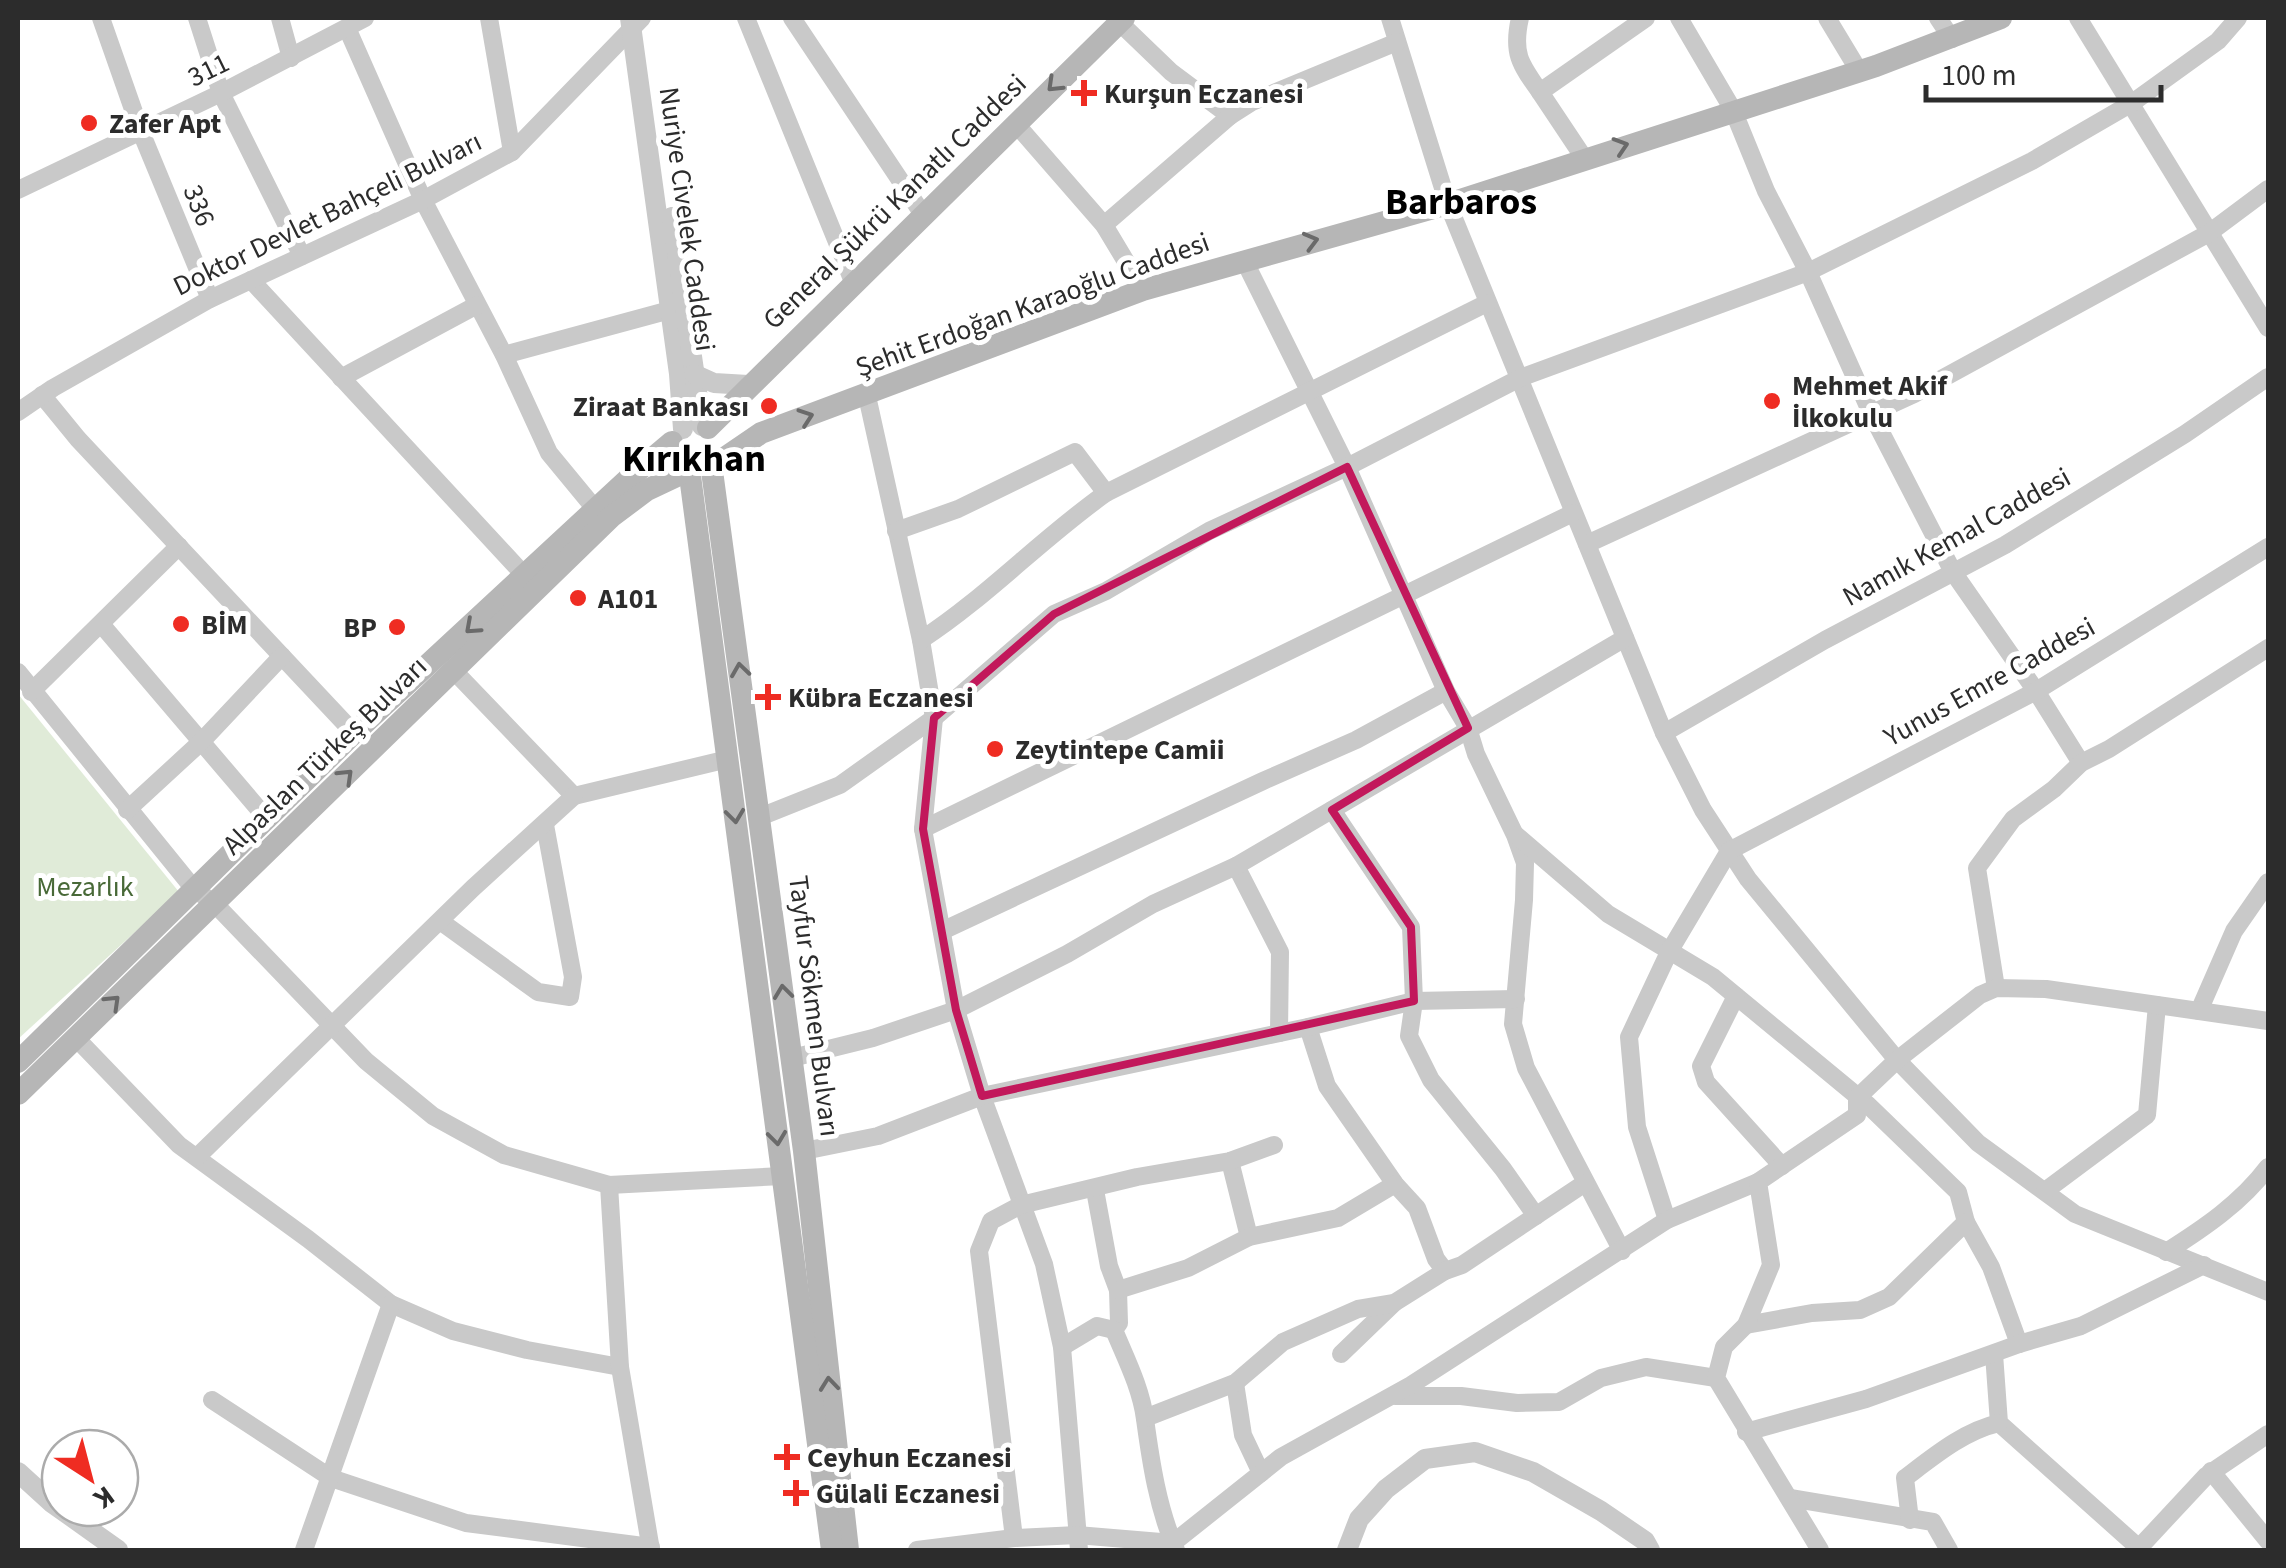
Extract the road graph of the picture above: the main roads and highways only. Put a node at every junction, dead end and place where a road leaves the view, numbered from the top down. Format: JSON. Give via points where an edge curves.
{"nodes":[{"id":1,"x":2001,"y":18,"type":"edge"},
{"id":2,"x":1122,"y":20,"type":"edge"},
{"id":3,"x":691,"y":431,"type":"junction"},
{"id":4,"x":701,"y":470,"type":"junction"},
{"id":5,"x":18,"y":1062,"type":"edge"},
{"id":6,"x":18,"y":1094,"type":"edge"},
{"id":7,"x":832,"y":1550,"type":"edge"},
{"id":8,"x":848,"y":1550,"type":"edge"}],
"edges":[{"from":4,"to":1,"type":"main road","name":"Şehit Erdoğan Karaoğlu Caddesi","one_way":true,"via":[[760,433],[1143,290],[1448,204]]},
{"from":2,"to":3,"type":"main road","name":"General Şükrü Kanatlı Caddesi","one_way":true,"via":[[854,284]]},
{"from":3,"to":4,"type":"main road","name":"Nuriye Civelek Caddesi","via":[[720,442]]},
{"from":3,"to":4,"type":"main road","name":"Nuriye Civelek Caddesi","via":[[673,463]]},
{"from":3,"to":5,"type":"main road","name":"Alpaslan Türkeş Bulvarı","one_way":true,"via":[[354,734]]},
{"from":6,"to":4,"type":"main road","name":"Alpaslan Türkeş Bulvarı","one_way":true,"via":[[611,517],[647,490]]},
{"from":4,"to":7,"type":"main road","name":"Tayfur Sökmen Bulvarı","one_way":true,"via":[[728,759]]},
{"from":8,"to":4,"type":"main road","name":"Tayfur Sökmen Bulvarı","one_way":true,"via":[[760,816]]}]}
